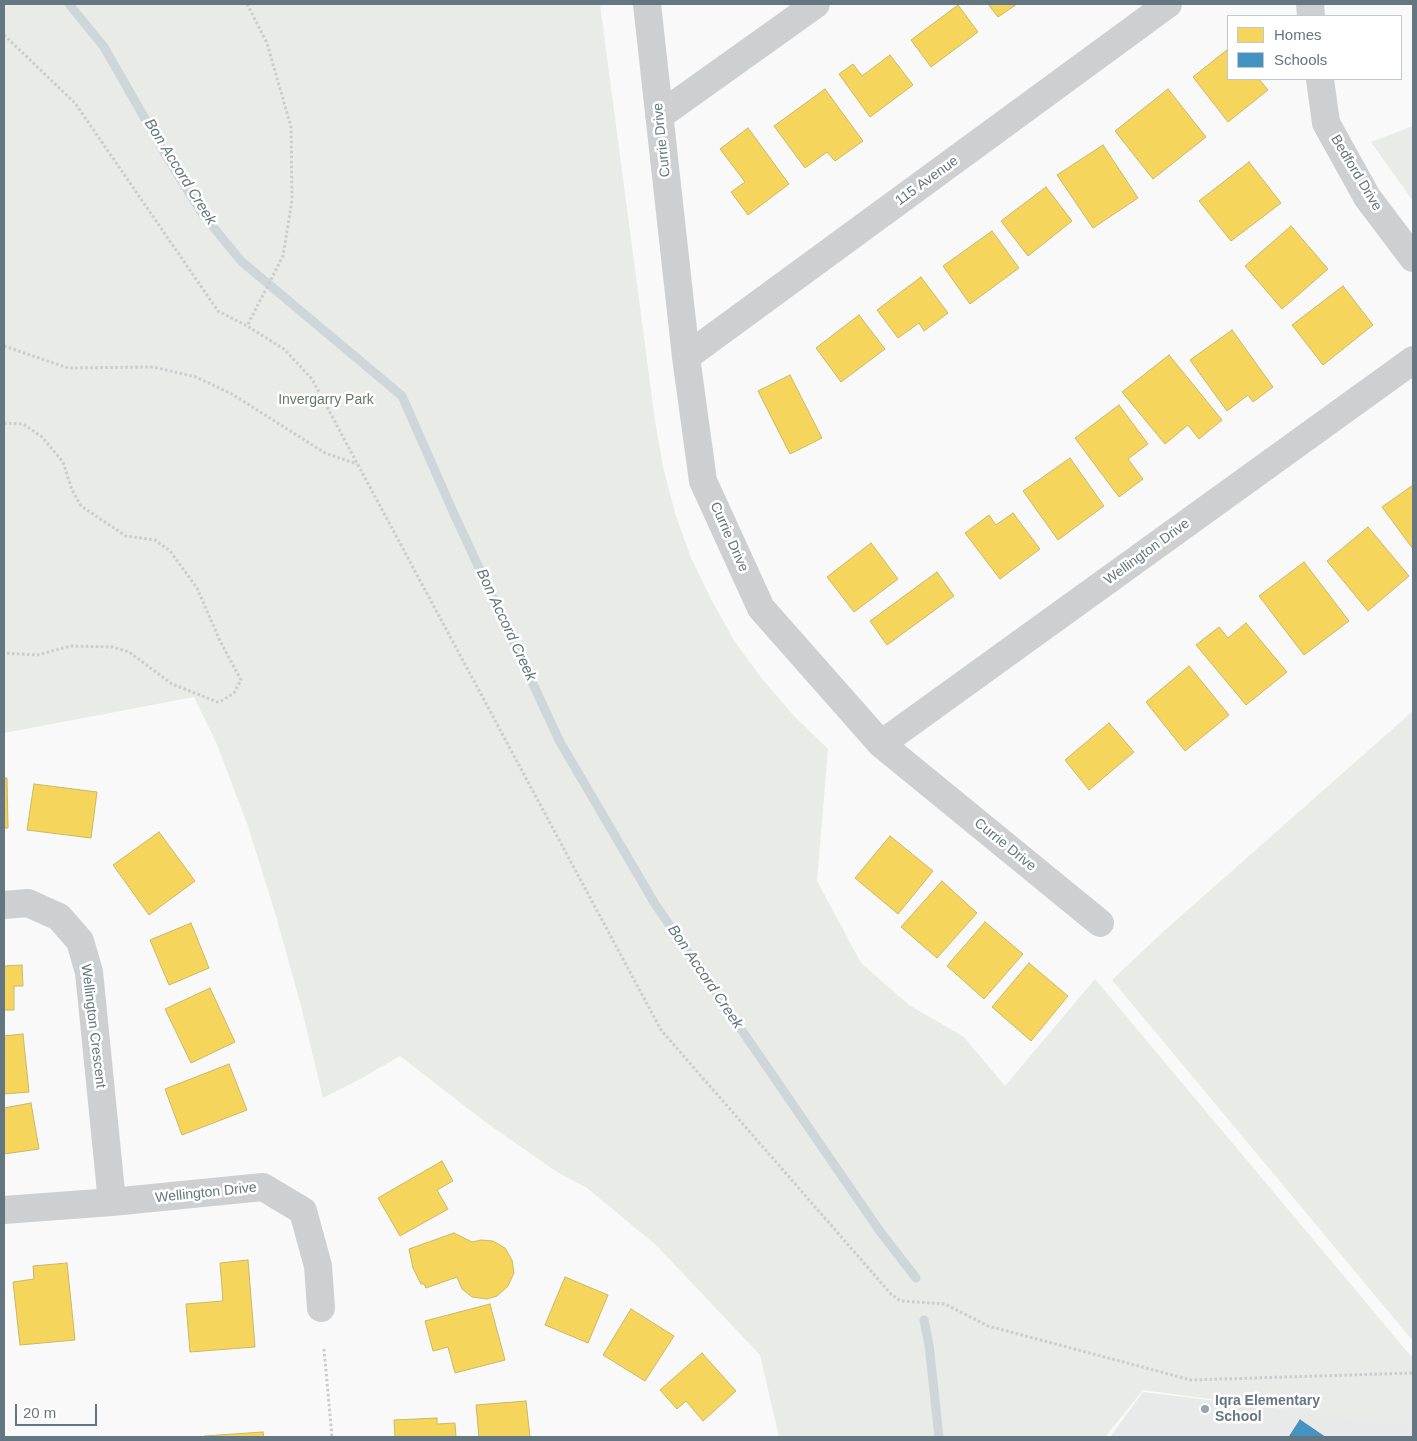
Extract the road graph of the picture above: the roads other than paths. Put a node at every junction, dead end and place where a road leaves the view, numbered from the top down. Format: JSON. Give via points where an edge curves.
{"nodes":[{"id":1,"x":647,"y":4,"type":"edge"},
{"id":2,"x":816,"y":4,"type":"edge"},
{"id":3,"x":1168,"y":4,"type":"edge"},
{"id":4,"x":1320,"y":80,"type":"edge"},
{"id":5,"x":659,"y":116,"type":"junction"},
{"id":6,"x":1413,"y":258,"type":"edge"},
{"id":7,"x":686,"y":357,"type":"junction"},
{"id":8,"x":1413,"y":360,"type":"edge"},
{"id":9,"x":881,"y":744,"type":"junction"},
{"id":10,"x":4,"y":905,"type":"edge"},
{"id":11,"x":1100,"y":922,"type":"dead end"},
{"id":12,"x":112,"y":1202,"type":"junction"},
{"id":13,"x":4,"y":1210,"type":"edge"},
{"id":14,"x":321,"y":1308,"type":"dead end"}],
"edges":[{"from":1,"to":5,"type":"street","name":"Currie Drive"},
{"from":2,"to":5,"type":"street"},
{"from":3,"to":7,"type":"street","name":"115 Avenue"},
{"from":4,"to":6,"type":"street","name":"Bedford Drive","via":[[1326,123],[1367,198]]},
{"from":5,"to":7,"type":"street","name":"Currie Drive"},
{"from":7,"to":9,"type":"street","name":"Currie Drive","via":[[703,481],[761,608]]},
{"from":8,"to":9,"type":"street","name":"Wellington Drive"},
{"from":9,"to":11,"type":"street","name":"Currie Drive"},
{"from":10,"to":12,"type":"street","name":"Wellington Crescent","via":[[28,903],[59,917],[80,941],[89,972]]},
{"from":12,"to":13,"type":"street","name":"Wellington Drive"},
{"from":12,"to":14,"type":"street","name":"Wellington Drive","via":[[263,1187],[303,1211],[318,1266]]}]}
